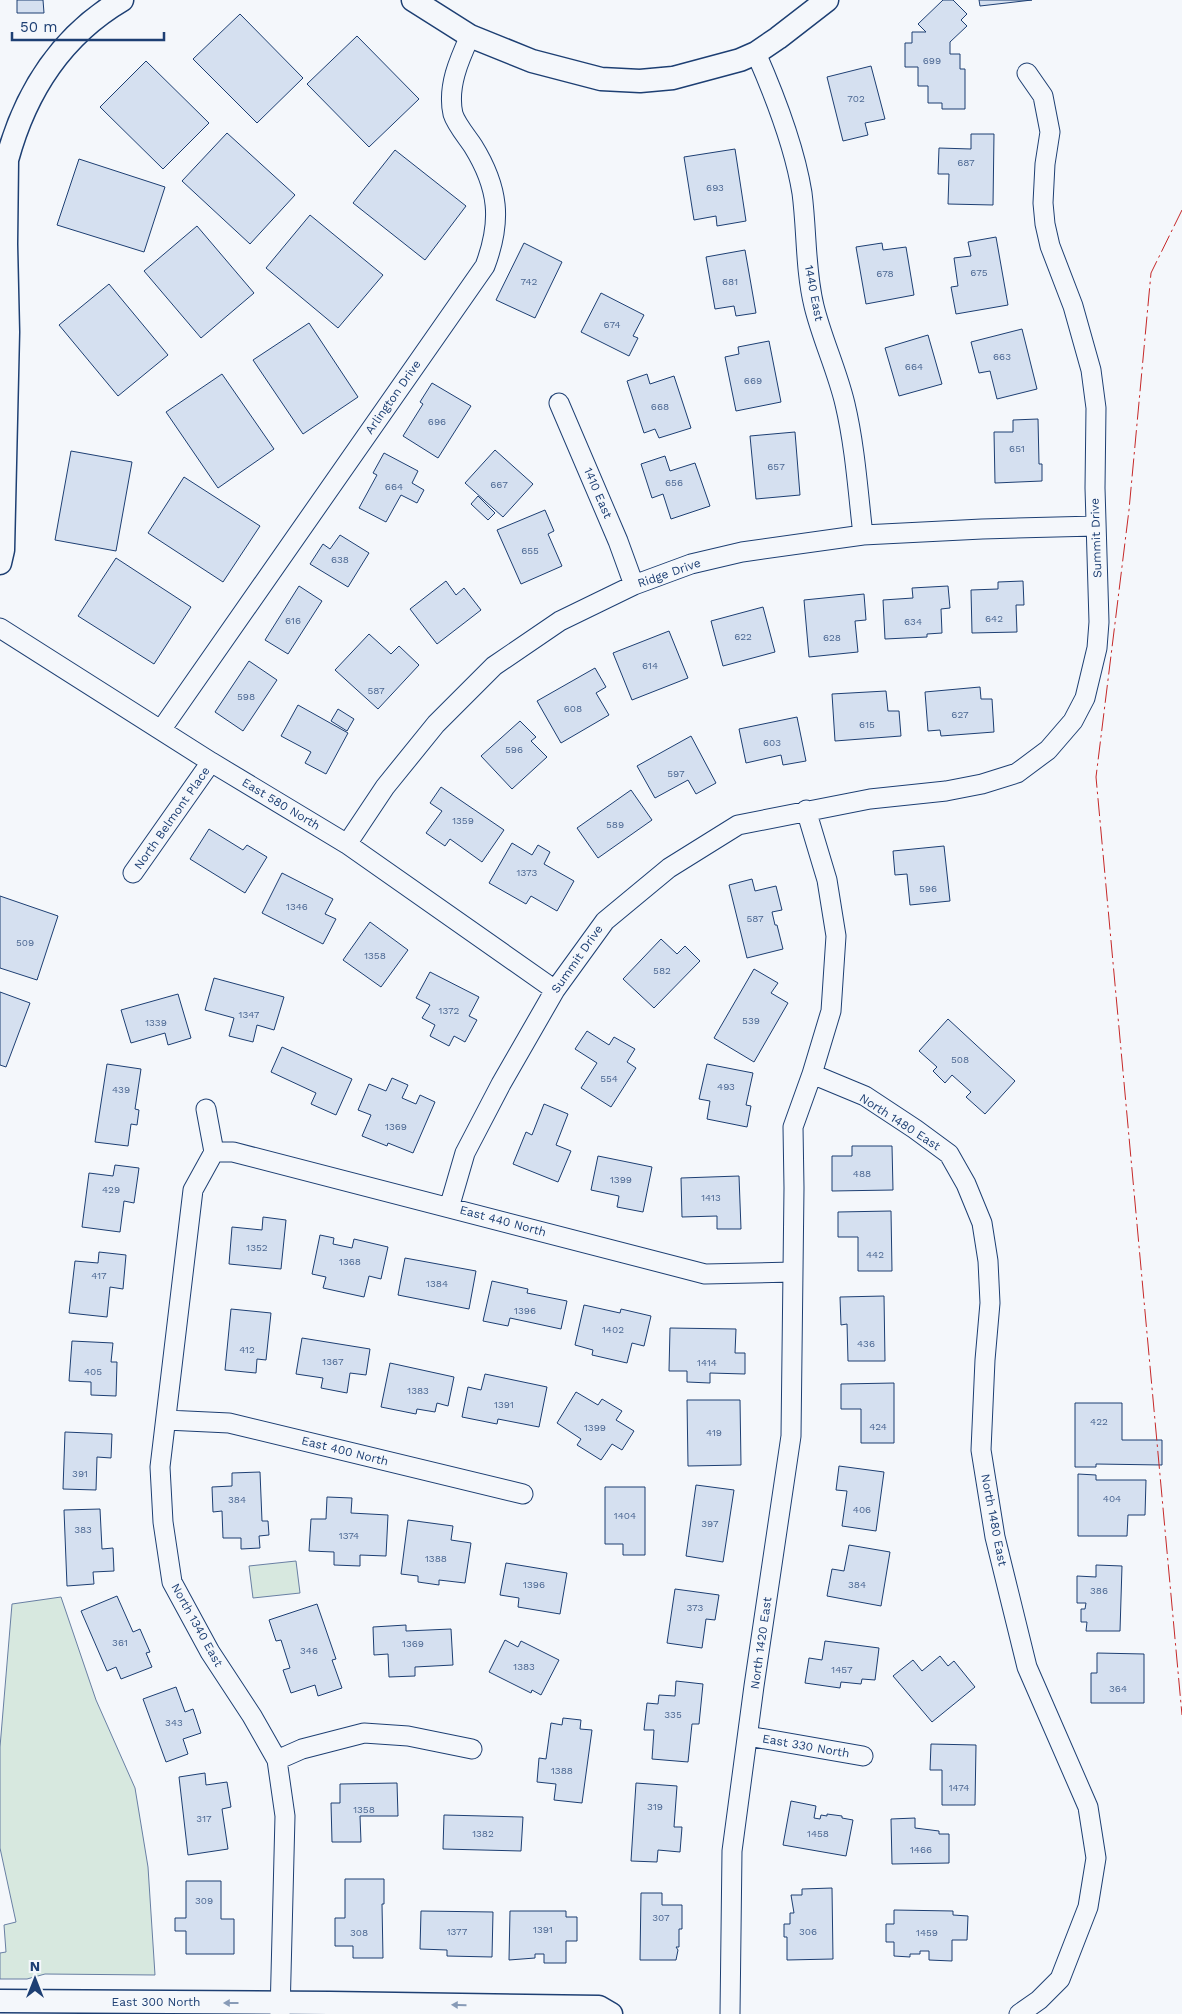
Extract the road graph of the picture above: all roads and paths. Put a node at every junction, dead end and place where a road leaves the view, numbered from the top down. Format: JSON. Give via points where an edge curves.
{"nodes":[{"id":1,"x":119,"y":0,"type":"edge"},
{"id":2,"x":413,"y":0,"type":"edge"},
{"id":3,"x":827,"y":0,"type":"edge"},
{"id":4,"x":470,"y":36,"type":"junction"},
{"id":5,"x":756,"y":53,"type":"junction"},
{"id":6,"x":1027,"y":73,"type":"dead end"},
{"id":7,"x":8,"y":125,"type":"edge"},
{"id":8,"x":559,"y":403,"type":"dead end"},
{"id":9,"x":1096,"y":526,"type":"junction"},
{"id":10,"x":862,"y":535,"type":"junction"},
{"id":11,"x":0,"y":563,"type":"edge"},
{"id":12,"x":634,"y":585,"type":"junction"},
{"id":13,"x":0,"y":628,"type":"edge"},
{"id":14,"x":161,"y":730,"type":"junction"},
{"id":15,"x":211,"y":762,"type":"junction"},
{"id":16,"x":806,"y":810,"type":"junction"},
{"id":17,"x":347,"y":844,"type":"junction"},
{"id":18,"x":133,"y":873,"type":"dead end"},
{"id":19,"x":555,"y":990,"type":"junction"},
{"id":20,"x":812,"y":1074,"type":"junction"},
{"id":21,"x":206,"y":1109,"type":"dead end"},
{"id":22,"x":214,"y":1152,"type":"junction"},
{"id":23,"x":449,"y":1208,"type":"junction"},
{"id":24,"x":793,"y":1272,"type":"junction"},
{"id":25,"x":166,"y":1420,"type":"junction"},
{"id":26,"x":523,"y":1494,"type":"dead end"},
{"id":27,"x":748,"y":1736,"type":"junction"},
{"id":28,"x":472,"y":1749,"type":"dead end"},
{"id":29,"x":863,"y":1756,"type":"dead end"},
{"id":30,"x":278,"y":1760,"type":"junction"},
{"id":31,"x":0,"y":2001,"type":"edge"},
{"id":32,"x":280,"y":2009,"type":"edge"},
{"id":33,"x":611,"y":2014,"type":"edge"},
{"id":34,"x":730,"y":2014,"type":"edge"},
{"id":35,"x":1020,"y":2014,"type":"edge"}],
"edges":[{"from":1,"to":7,"type":"street","via":[[71,40],[47,68]]},
{"from":2,"to":4,"type":"street"},
{"from":3,"to":5,"type":"street"},
{"from":4,"to":5,"type":"street","via":[[532,61],[601,79],[630,81],[673,78]]},
{"from":4,"to":14,"type":"street","name":"Arlington Drive","via":[[458,62],[451,92],[453,115],[482,160],[496,199],[493,246],[485,266]]},
{"from":5,"to":10,"type":"street","name":"1440 East","via":[[770,85],[798,172],[814,305],[845,405]]},
{"from":6,"to":9,"type":"street","name":"Summit Drive","via":[[1044,96],[1050,132],[1045,164],[1045,224],[1091,370],[1095,398]]},
{"from":7,"to":11,"type":"street","via":[[7,389]]},
{"from":8,"to":12,"type":"street","name":"1410 East"},
{"from":9,"to":10,"type":"street","name":"Ridge Drive"},
{"from":9,"to":16,"type":"street","name":"Summit Drive","via":[[1099,622],[1092,673],[1085,698],[1073,720],[1048,750],[1017,773],[982,784]]},
{"from":10,"to":12,"type":"street","name":"Ridge Drive","via":[[742,552],[692,564]]},
{"from":12,"to":17,"type":"street","name":"Ridge Drive","via":[[560,621],[494,666],[436,724],[385,787]]},
{"from":13,"to":14,"type":"street","name":"East 580 North"},
{"from":14,"to":15,"type":"street","name":"East 580 North"},
{"from":15,"to":17,"type":"street","name":"East 580 North"},
{"from":15,"to":18,"type":"street","name":"North Belmont Place"},
{"from":16,"to":19,"type":"street","name":"Summit Drive","via":[[738,824],[669,868],[604,921]]},
{"from":16,"to":20,"type":"street","via":[[827,880],[836,936],[831,1011]]},
{"from":17,"to":19,"type":"street","name":"East 580 North"},
{"from":19,"to":23,"type":"street","name":"Summit Drive","via":[[465,1153]]},
{"from":20,"to":24,"type":"street","via":[[793,1127]]},
{"from":20,"to":35,"type":"street","name":"North 1480 East","via":[[865,1096],[949,1154],[982,1223],[990,1304],[981,1450],[995,1537],[1027,1667],[1088,1807],[1096,1858],[1088,1907],[1060,1979]]},
{"from":21,"to":22,"type":"street"},
{"from":22,"to":23,"type":"street","name":"East 440 North","via":[[233,1152]]},
{"from":22,"to":25,"type":"street","name":"North 1340 East","via":[[193,1190]]},
{"from":23,"to":24,"type":"street","name":"East 440 North","via":[[705,1274]]},
{"from":24,"to":27,"type":"street","name":"North 1420 East","via":[[791,1436]]},
{"from":25,"to":26,"type":"street","name":"East 400 North","via":[[229,1423]]},
{"from":25,"to":30,"type":"street","name":"North 1340 East","via":[[160,1467],[163,1522],[172,1582],[210,1652]]},
{"from":27,"to":29,"type":"street","name":"East 330 North"},
{"from":27,"to":34,"type":"street","name":"North 1420 East","via":[[732,1851]]},
{"from":28,"to":30,"type":"street","via":[[408,1736],[364,1733],[302,1749]]},
{"from":30,"to":32,"type":"street","name":"North 1340 East","via":[[285,1816]]},
{"from":32,"to":31,"type":"street","name":"East 300 North","one_way":true},
{"from":33,"to":32,"type":"street","name":"East 300 North","one_way":true,"via":[[599,2007]]}]}
